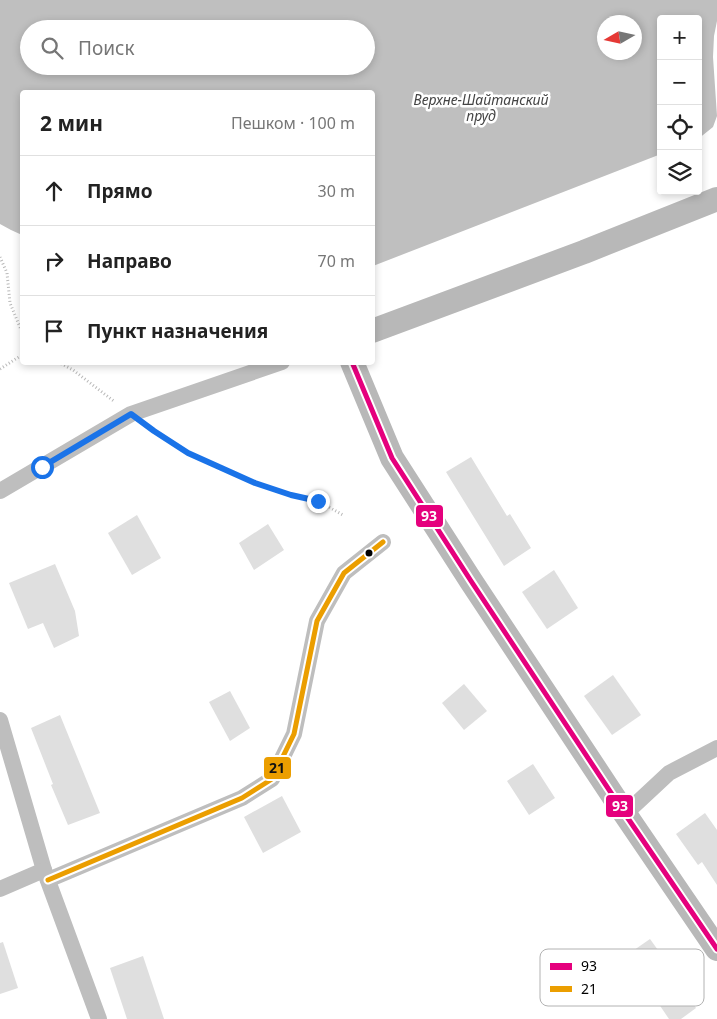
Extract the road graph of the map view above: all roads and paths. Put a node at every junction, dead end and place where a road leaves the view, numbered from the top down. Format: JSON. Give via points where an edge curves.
{"nodes":[{"id":1,"x":717,"y":200,"type":"edge"},
{"id":2,"x":0,"y":257,"type":"edge"},
{"id":3,"x":20,"y":327,"type":"edge"},
{"id":4,"x":375,"y":330,"type":"edge"},
{"id":5,"x":20,"y":356,"type":"edge"},
{"id":6,"x":64,"y":365,"type":"edge"},
{"id":7,"x":273,"y":365,"type":"edge"},
{"id":8,"x":353,"y":365,"type":"edge"},
{"id":9,"x":0,"y":369,"type":"edge"},
{"id":10,"x":131,"y":414,"type":"junction"},
{"id":11,"x":0,"y":491,"type":"edge"},
{"id":12,"x":343,"y":514,"type":"dead end"},
{"id":13,"x":383,"y":542,"type":"dead end"},
{"id":14,"x":0,"y":720,"type":"edge"},
{"id":15,"x":717,"y":748,"type":"edge"},
{"id":16,"x":625,"y":814,"type":"junction"},
{"id":17,"x":46,"y":875,"type":"junction"},
{"id":18,"x":0,"y":889,"type":"edge"},
{"id":19,"x":717,"y":949,"type":"edge"},
{"id":20,"x":100,"y":1019,"type":"edge"}],
"edges":[{"from":1,"to":4,"type":"street"},
{"from":2,"to":3,"type":"path","via":[[7,273],[10,303]]},
{"from":5,"to":9,"type":"path"},
{"from":6,"to":10,"type":"path"},
{"from":7,"to":10,"type":"street"},
{"from":8,"to":16,"type":"street","via":[[392,458]]},
{"from":10,"to":11,"type":"street"},
{"from":10,"to":12,"type":"path","via":[[188,453],[255,483],[318,501]]},
{"from":13,"to":17,"type":"street","via":[[344,573],[317,621],[294,734],[272,779],[242,798]]},
{"from":14,"to":17,"type":"street"},
{"from":15,"to":16,"type":"street","via":[[669,773]]},
{"from":16,"to":19,"type":"street"},
{"from":17,"to":18,"type":"street"},
{"from":17,"to":20,"type":"street"}]}
